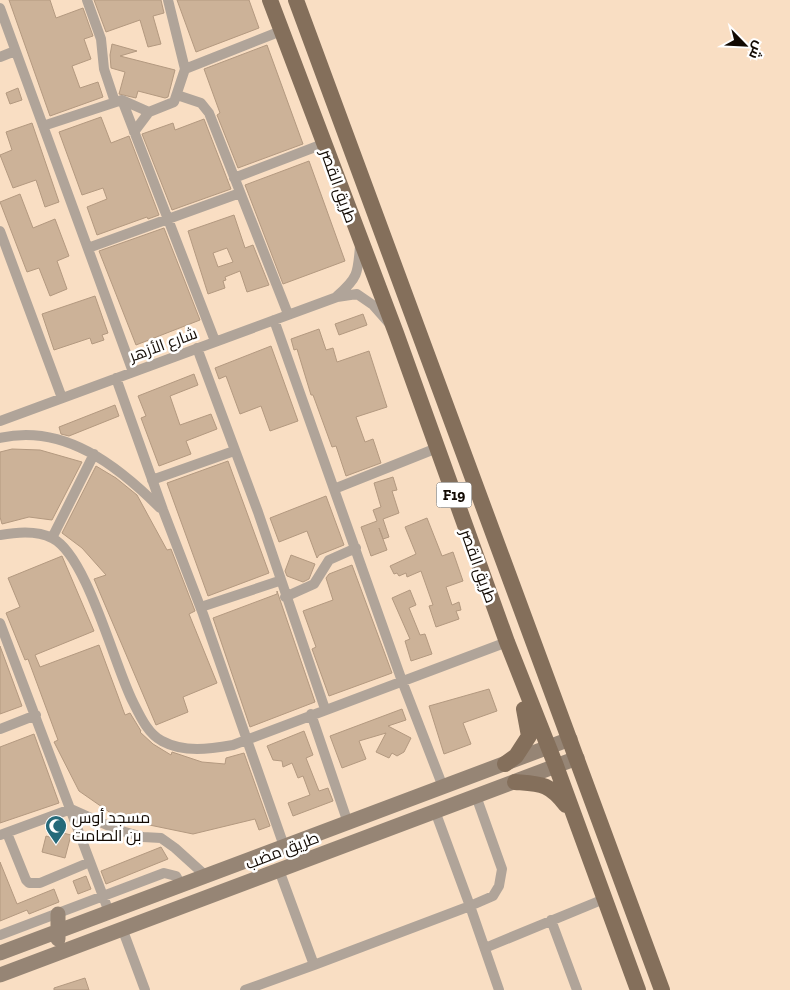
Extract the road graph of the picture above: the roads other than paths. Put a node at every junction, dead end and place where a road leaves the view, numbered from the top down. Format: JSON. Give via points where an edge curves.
{"nodes":[{"id":1,"x":87,"y":0,"type":"edge"},
{"id":2,"x":168,"y":0,"type":"edge"},
{"id":3,"x":270,"y":0,"type":"edge"},
{"id":4,"x":296,"y":0,"type":"edge"},
{"id":5,"x":0,"y":8,"type":"edge"},
{"id":6,"x":281,"y":31,"type":"junction"},
{"id":7,"x":16,"y":50,"type":"junction"},
{"id":8,"x":0,"y":57,"type":"edge"},
{"id":9,"x":185,"y":69,"type":"junction"},
{"id":10,"x":178,"y":95,"type":"junction"},
{"id":11,"x":118,"y":101,"type":"junction"},
{"id":12,"x":149,"y":112,"type":"junction"},
{"id":13,"x":43,"y":126,"type":"junction"},
{"id":14,"x":134,"y":132,"type":"junction"},
{"id":15,"x":323,"y":144,"type":"junction"},
{"id":16,"x":234,"y":178,"type":"junction"},
{"id":17,"x":240,"y":193,"type":"junction"},
{"id":18,"x":168,"y":220,"type":"junction"},
{"id":19,"x":0,"y":231,"type":"edge"},
{"id":20,"x":360,"y":243,"type":"junction"},
{"id":21,"x":88,"y":248,"type":"junction"},
{"id":22,"x":337,"y":297,"type":"junction"},
{"id":23,"x":288,"y":314,"type":"junction"},
{"id":24,"x":274,"y":320,"type":"junction"},
{"id":25,"x":396,"y":333,"type":"junction"},
{"id":26,"x":215,"y":341,"type":"junction"},
{"id":27,"x":197,"y":348,"type":"junction"},
{"id":28,"x":133,"y":372,"type":"junction"},
{"id":29,"x":116,"y":378,"type":"junction"},
{"id":30,"x":62,"y":398,"type":"junction"},
{"id":31,"x":0,"y":421,"type":"edge"},
{"id":32,"x":0,"y":438,"type":"edge"},
{"id":33,"x":437,"y":448,"type":"junction"},
{"id":34,"x":234,"y":451,"type":"junction"},
{"id":35,"x":94,"y":454,"type":"junction"},
{"id":36,"x":152,"y":480,"type":"junction"},
{"id":37,"x":334,"y":489,"type":"junction"},
{"id":38,"x":163,"y":510,"type":"junction"},
{"id":39,"x":0,"y":535,"type":"edge"},
{"id":40,"x":52,"y":538,"type":"junction"},
{"id":41,"x":356,"y":548,"type":"junction"},
{"id":42,"x":280,"y":580,"type":"junction"},
{"id":43,"x":285,"y":597,"type":"junction"},
{"id":44,"x":201,"y":607,"type":"junction"},
{"id":45,"x":1,"y":627,"type":"edge"},
{"id":46,"x":507,"y":642,"type":"junction"},
{"id":47,"x":515,"y":663,"type":"junction"},
{"id":48,"x":402,"y":681,"type":"junction"},
{"id":49,"x":325,"y":709,"type":"junction"},
{"id":50,"x":311,"y":714,"type":"junction"},
{"id":51,"x":36,"y":715,"type":"junction"},
{"id":52,"x":0,"y":729,"type":"edge"},
{"id":53,"x":570,"y":739,"type":"junction"},
{"id":54,"x":247,"y":740,"type":"junction"},
{"id":55,"x":548,"y":747,"type":"junction"},
{"id":56,"x":577,"y":758,"type":"junction"},
{"id":57,"x":504,"y":764,"type":"junction"},
{"id":58,"x":556,"y":766,"type":"junction"},
{"id":59,"x":515,"y":782,"type":"junction"},
{"id":60,"x":443,"y":787,"type":"junction"},
{"id":61,"x":476,"y":796,"type":"junction"},
{"id":62,"x":71,"y":809,"type":"junction"},
{"id":63,"x":435,"y":811,"type":"junction"},
{"id":64,"x":575,"y":818,"type":"junction"},
{"id":65,"x":348,"y":823,"type":"junction"},
{"id":66,"x":3,"y":834,"type":"edge"},
{"id":67,"x":284,"y":846,"type":"junction"},
{"id":68,"x":90,"y":862,"type":"junction"},
{"id":69,"x":279,"y":870,"type":"junction"},
{"id":70,"x":206,"y":876,"type":"junction"},
{"id":71,"x":181,"y":886,"type":"junction"},
{"id":72,"x":103,"y":897,"type":"junction"},
{"id":73,"x":604,"y":898,"type":"junction"},
{"id":74,"x":470,"y":906,"type":"junction"},
{"id":75,"x":58,"y":914,"type":"junction"},
{"id":76,"x":103,"y":915,"type":"junction"},
{"id":77,"x":551,"y":920,"type":"junction"},
{"id":78,"x":122,"y":928,"type":"junction"},
{"id":79,"x":60,"y":931,"type":"junction"},
{"id":80,"x":0,"y":935,"type":"edge"},
{"id":81,"x":93,"y":939,"type":"junction"},
{"id":82,"x":485,"y":948,"type":"junction"},
{"id":83,"x":0,"y":953,"type":"edge"},
{"id":84,"x":314,"y":964,"type":"junction"},
{"id":85,"x":0,"y":974,"type":"edge"},
{"id":86,"x":145,"y":990,"type":"edge"},
{"id":87,"x":245,"y":990,"type":"edge"},
{"id":88,"x":499,"y":990,"type":"edge"},
{"id":89,"x":577,"y":990,"type":"edge"},
{"id":90,"x":638,"y":990,"type":"edge"},
{"id":91,"x":662,"y":990,"type":"edge"}],
"edges":[{"from":1,"to":11,"type":"street","via":[[101,39],[104,69]]},
{"from":2,"to":9,"type":"street"},
{"from":3,"to":6,"type":"main road","name":"طريق القصر","number":"F19"},
{"from":4,"to":53,"type":"main road","name":"طريق القصر","number":"F19"},
{"from":5,"to":7,"type":"street"},
{"from":6,"to":9,"type":"street"},
{"from":6,"to":15,"type":"main road","name":"طريق القصر","number":"F19"},
{"from":7,"to":8,"type":"street"},
{"from":7,"to":13,"type":"street"},
{"from":9,"to":10,"type":"street"},
{"from":10,"to":12,"type":"street","via":[[173,103]]},
{"from":10,"to":16,"type":"street","via":[[205,106]]},
{"from":11,"to":12,"type":"street"},
{"from":11,"to":13,"type":"street"},
{"from":11,"to":14,"type":"street"},
{"from":12,"to":14,"type":"street"},
{"from":13,"to":21,"type":"street"},
{"from":14,"to":18,"type":"street"},
{"from":15,"to":16,"type":"street"},
{"from":15,"to":20,"type":"main road","name":"طريق القصر","number":"F19"},
{"from":16,"to":17,"type":"street"},
{"from":17,"to":18,"type":"street"},
{"from":17,"to":23,"type":"street"},
{"from":18,"to":21,"type":"street"},
{"from":18,"to":26,"type":"street"},
{"from":19,"to":30,"type":"street"},
{"from":20,"to":22,"type":"street","name":"شارع الأزهر","via":[[353,283]]},
{"from":20,"to":25,"type":"main road","name":"طريق القصر","number":"F19"},
{"from":21,"to":28,"type":"street"},
{"from":22,"to":23,"type":"street","name":"شارع الأزهر"},
{"from":22,"to":25,"type":"street","name":"شارع الأزهر","via":[[357,294],[362,297],[373,305]]},
{"from":23,"to":24,"type":"street","name":"شارع الأزهر"},
{"from":24,"to":26,"type":"street","name":"شارع الأزهر"},
{"from":24,"to":37,"type":"street"},
{"from":25,"to":33,"type":"main road","name":"طريق القصر","number":"F19"},
{"from":26,"to":27,"type":"street","name":"شارع الأزهر"},
{"from":27,"to":28,"type":"street","name":"شارع الأزهر"},
{"from":27,"to":34,"type":"street"},
{"from":28,"to":29,"type":"street","name":"شارع الأزهر"},
{"from":29,"to":30,"type":"street","name":"شارع الأزهر"},
{"from":29,"to":36,"type":"street"},
{"from":30,"to":31,"type":"street","name":"شارع الأزهر"},
{"from":32,"to":35,"type":"street","via":[[44,438]]},
{"from":33,"to":37,"type":"street"},
{"from":33,"to":46,"type":"main road","name":"طريق القصر","number":"F19"},
{"from":34,"to":36,"type":"street"},
{"from":34,"to":42,"type":"street"},
{"from":35,"to":38,"type":"street","via":[[130,478]]},
{"from":35,"to":40,"type":"street"},
{"from":36,"to":38,"type":"street"},
{"from":37,"to":41,"type":"street"},
{"from":38,"to":44,"type":"street"},
{"from":39,"to":40,"type":"street","via":[[33,532]]},
{"from":40,"to":54,"type":"street","via":[[65,547],[85,578],[126,689],[148,729],[161,741],[177,747],[207,750]]},
{"from":41,"to":43,"type":"street","via":[[329,560],[314,584]]},
{"from":41,"to":48,"type":"street"},
{"from":42,"to":43,"type":"street"},
{"from":42,"to":44,"type":"street"},
{"from":43,"to":49,"type":"street"},
{"from":44,"to":54,"type":"street"},
{"from":45,"to":51,"type":"street"},
{"from":46,"to":47,"type":"main road","name":"طريق القصر","number":"F19"},
{"from":46,"to":48,"type":"street"},
{"from":47,"to":55,"type":"main road","name":"طريق القصر","number":"F19"},
{"from":47,"to":57,"type":"main road","via":[[529,736],[516,756]]},
{"from":48,"to":49,"type":"street"},
{"from":48,"to":60,"type":"street"},
{"from":49,"to":50,"type":"street"},
{"from":50,"to":54,"type":"street"},
{"from":50,"to":65,"type":"street"},
{"from":51,"to":52,"type":"street"},
{"from":51,"to":62,"type":"street"},
{"from":53,"to":55,"type":"main road","name":"طريق مضب"},
{"from":53,"to":56,"type":"main road","name":"طريق القصر","number":"F19"},
{"from":54,"to":67,"type":"street"},
{"from":55,"to":57,"type":"main road","name":"طريق مضب"},
{"from":55,"to":58,"type":"main road","name":"طريق القصر","number":"F19"},
{"from":56,"to":58,"type":"main road","name":"طريق مضب"},
{"from":56,"to":91,"type":"main road","name":"طريق القصر","number":"F19"},
{"from":57,"to":60,"type":"main road","name":"طريق مضب"},
{"from":58,"to":59,"type":"main road","name":"طريق مضب"},
{"from":58,"to":64,"type":"main road","name":"طريق القصر","number":"F19"},
{"from":59,"to":61,"type":"main road","name":"طريق مضب"},
{"from":59,"to":64,"type":"main road","via":[[550,787]]},
{"from":60,"to":65,"type":"main road","name":"طريق مضب"},
{"from":61,"to":63,"type":"main road","name":"طريق مضب"},
{"from":61,"to":74,"type":"street","via":[[502,874],[493,896]]},
{"from":62,"to":66,"type":"street"},
{"from":62,"to":68,"type":"street"},
{"from":62,"to":70,"type":"street","via":[[118,830],[161,838]]},
{"from":63,"to":69,"type":"main road","name":"طريق مضب"},
{"from":63,"to":74,"type":"street"},
{"from":64,"to":73,"type":"main road","name":"طريق القصر","number":"F19"},
{"from":65,"to":67,"type":"main road","name":"طريق مضب"},
{"from":66,"to":68,"type":"street","via":[[30,883],[40,883]]},
{"from":67,"to":70,"type":"main road","name":"طريق مضب"},
{"from":68,"to":72,"type":"street"},
{"from":69,"to":78,"type":"main road","name":"طريق مضب"},
{"from":69,"to":84,"type":"street"},
{"from":70,"to":71,"type":"main road","name":"طريق مضب"},
{"from":71,"to":72,"type":"street","via":[[176,876],[164,873]]},
{"from":71,"to":76,"type":"main road","name":"طريق مضب"},
{"from":72,"to":75,"type":"street"},
{"from":72,"to":76,"type":"street"},
{"from":73,"to":77,"type":"street"},
{"from":73,"to":90,"type":"main road","name":"طريق القصر","number":"F19"},
{"from":74,"to":82,"type":"street"},
{"from":74,"to":84,"type":"street"},
{"from":75,"to":79,"type":"main road"},
{"from":75,"to":80,"type":"street"},
{"from":76,"to":79,"type":"main road","name":"طريق مضب"},
{"from":76,"to":81,"type":"main road","via":[[79,932],[84,939]]},
{"from":77,"to":82,"type":"street"},
{"from":77,"to":89,"type":"street"},
{"from":78,"to":81,"type":"main road","name":"طريق مضب"},
{"from":78,"to":86,"type":"street"},
{"from":79,"to":83,"type":"main road","name":"طريق مضب"},
{"from":79,"to":85,"type":"main road","via":[[52,948]]},
{"from":81,"to":85,"type":"main road","name":"طريق مضب"},
{"from":82,"to":88,"type":"street"},
{"from":84,"to":87,"type":"street"}]}
